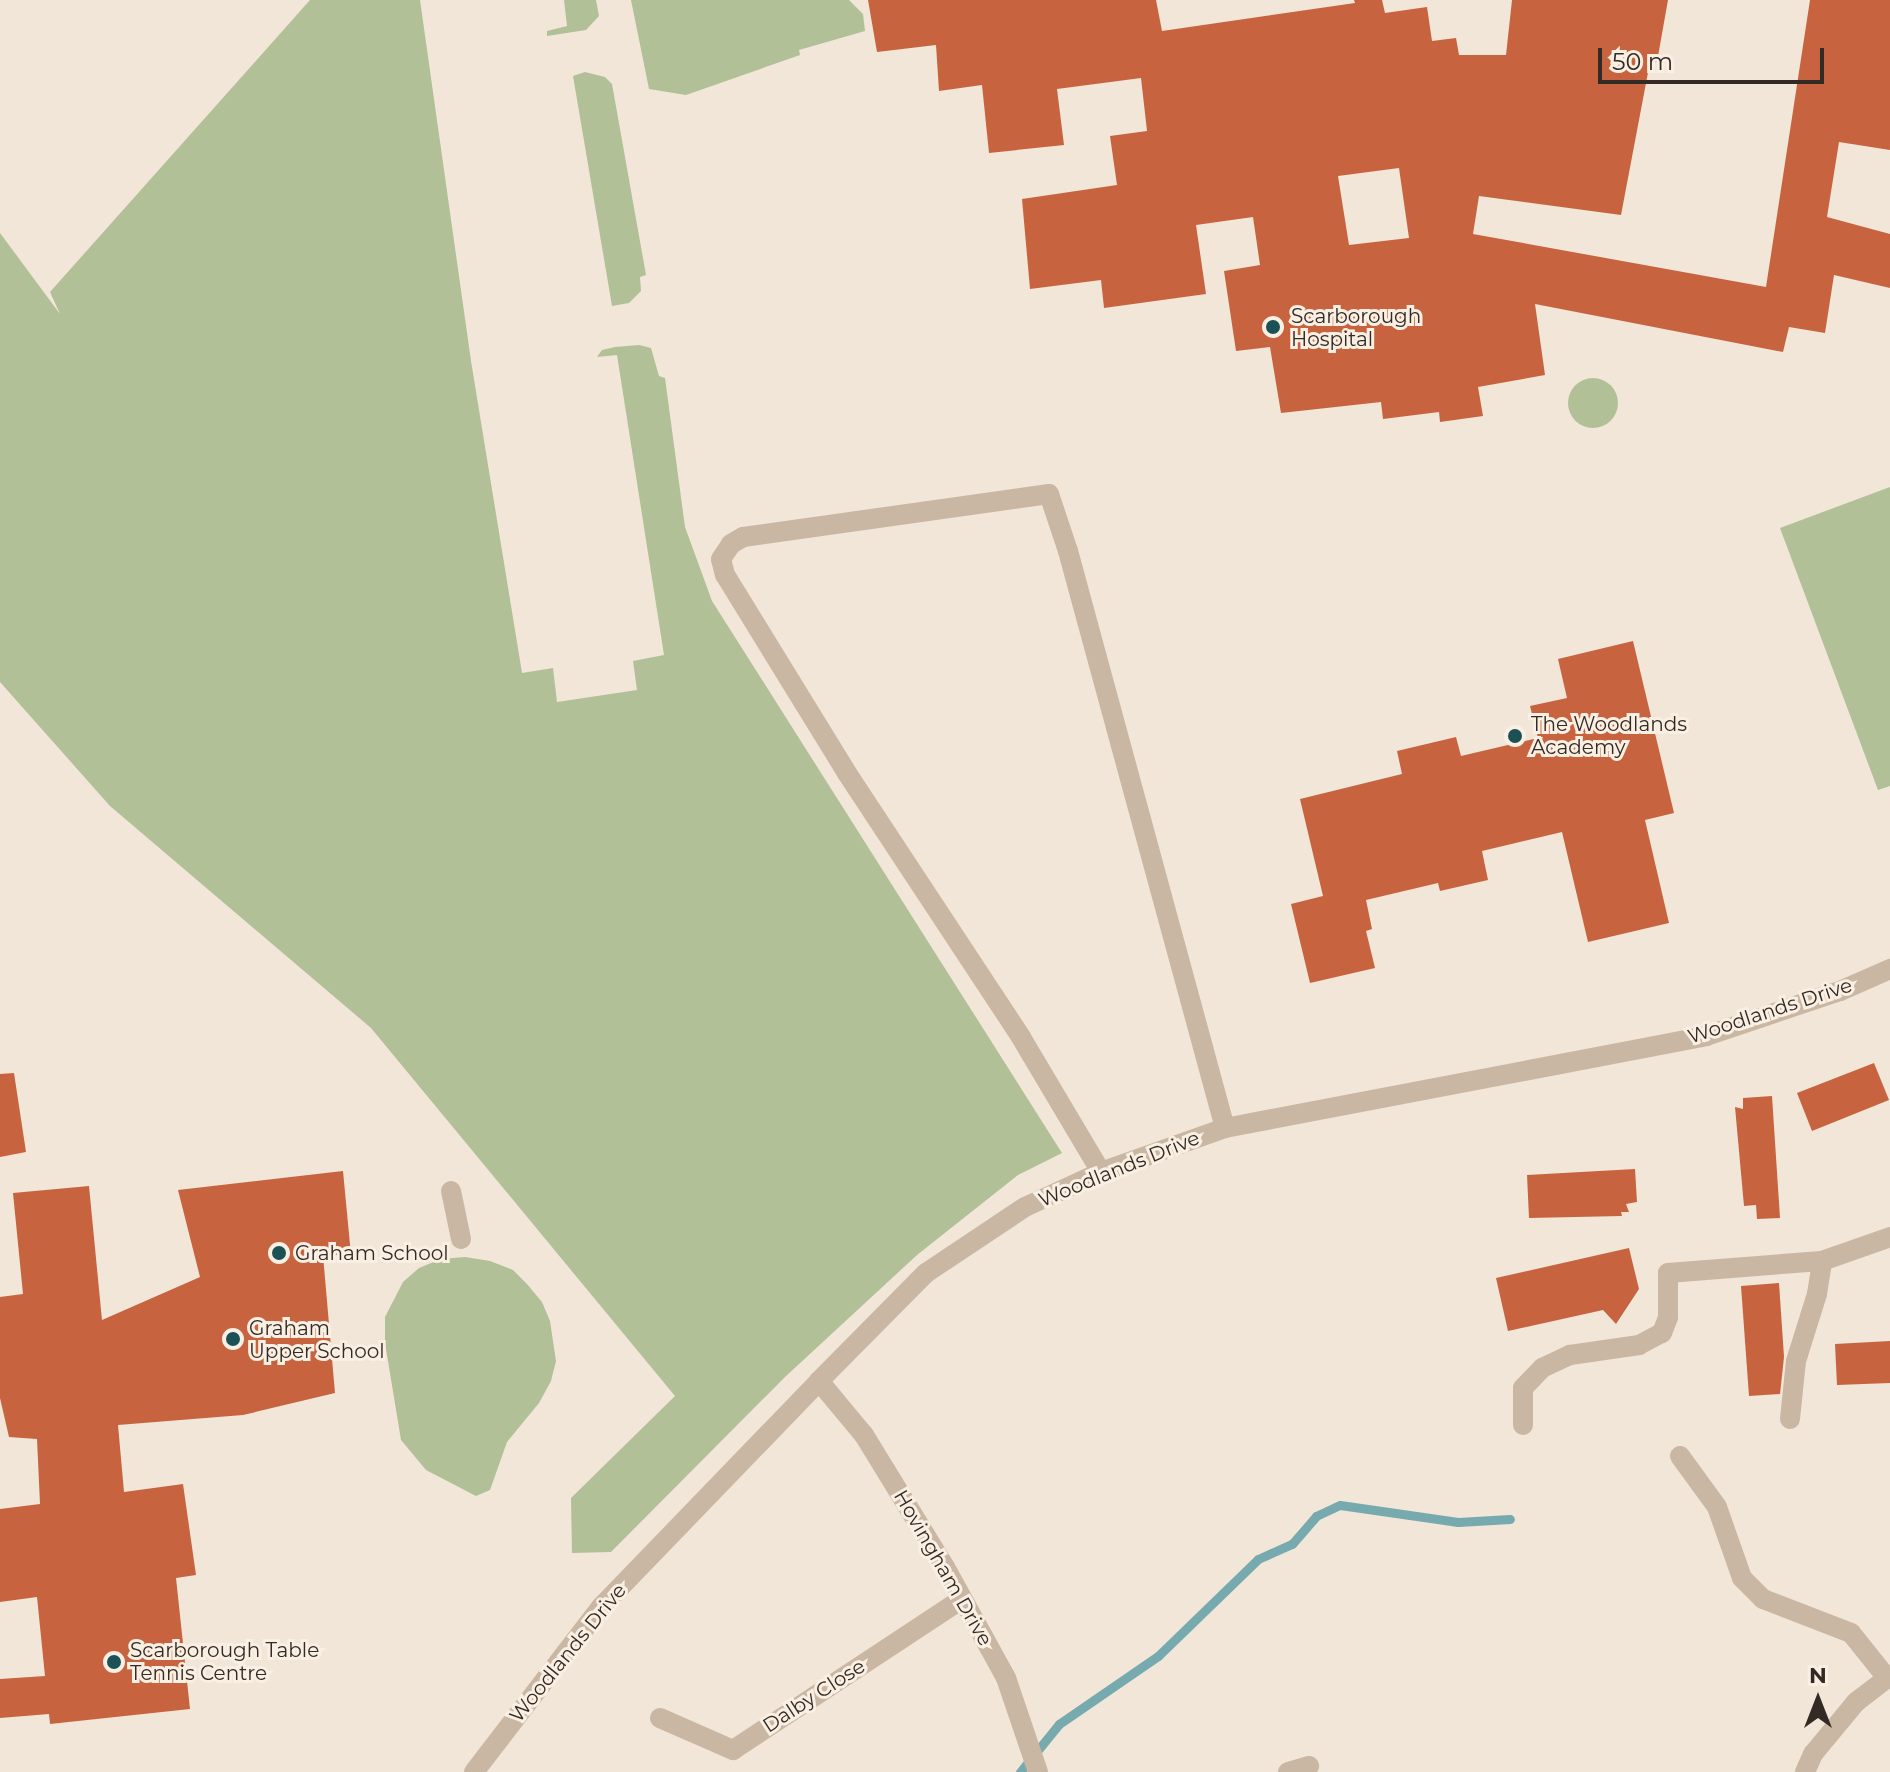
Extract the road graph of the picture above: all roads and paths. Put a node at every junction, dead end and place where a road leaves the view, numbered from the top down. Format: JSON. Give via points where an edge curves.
{"nodes":[{"id":1,"x":1890,"y":969,"type":"edge"},
{"id":2,"x":1225,"y":1128,"type":"junction"},
{"id":3,"x":1101,"y":1172,"type":"junction"},
{"id":4,"x":451,"y":1191,"type":"dead end"},
{"id":5,"x":1890,"y":1237,"type":"edge"},
{"id":6,"x":461,"y":1239,"type":"dead end"},
{"id":7,"x":1822,"y":1261,"type":"junction"},
{"id":8,"x":819,"y":1381,"type":"junction"},
{"id":9,"x":1790,"y":1419,"type":"dead end"},
{"id":10,"x":1523,"y":1425,"type":"dead end"},
{"id":11,"x":1680,"y":1456,"type":"dead end"},
{"id":12,"x":962,"y":1599,"type":"junction"},
{"id":13,"x":1889,"y":1677,"type":"edge"},
{"id":14,"x":660,"y":1718,"type":"dead end"},
{"id":15,"x":1309,"y":1766,"type":"dead end"},
{"id":16,"x":1036,"y":1767,"type":"edge"},
{"id":17,"x":474,"y":1772,"type":"edge"},
{"id":18,"x":1288,"y":1772,"type":"edge"},
{"id":19,"x":1805,"y":1772,"type":"edge"}],
"edges":[{"from":1,"to":2,"type":"street","name":"Woodlands Drive","via":[[1706,1036]]},
{"from":2,"to":3,"type":"street","name":"Woodlands Drive"},
{"from":2,"to":3,"type":"street","via":[[1049,494],[764,533],[731,544],[721,559],[725,575],[847,773],[1021,1037]]},
{"from":3,"to":8,"type":"street","name":"Woodlands Drive","via":[[1025,1207],[926,1273]]},
{"from":4,"to":6,"type":"street"},
{"from":5,"to":7,"type":"street"},
{"from":7,"to":9,"type":"street","via":[[1796,1361]]},
{"from":7,"to":10,"type":"street","via":[[1668,1273],[1668,1317],[1662,1333],[1639,1345],[1570,1355],[1542,1368],[1523,1388]]},
{"from":8,"to":12,"type":"street","name":"Hovingham Drive","via":[[864,1435]]},
{"from":8,"to":17,"type":"street","name":"Woodlands Drive","via":[[601,1607]]},
{"from":11,"to":13,"type":"street","via":[[1717,1507],[1742,1578],[1763,1599],[1851,1633]]},
{"from":12,"to":14,"type":"street","name":"Dalby Close","via":[[733,1750]]},
{"from":12,"to":16,"type":"street","name":"Hovingham Drive","via":[[1006,1678]]},
{"from":13,"to":19,"type":"street","via":[[1856,1702],[1813,1754]]},
{"from":15,"to":18,"type":"street"}]}
